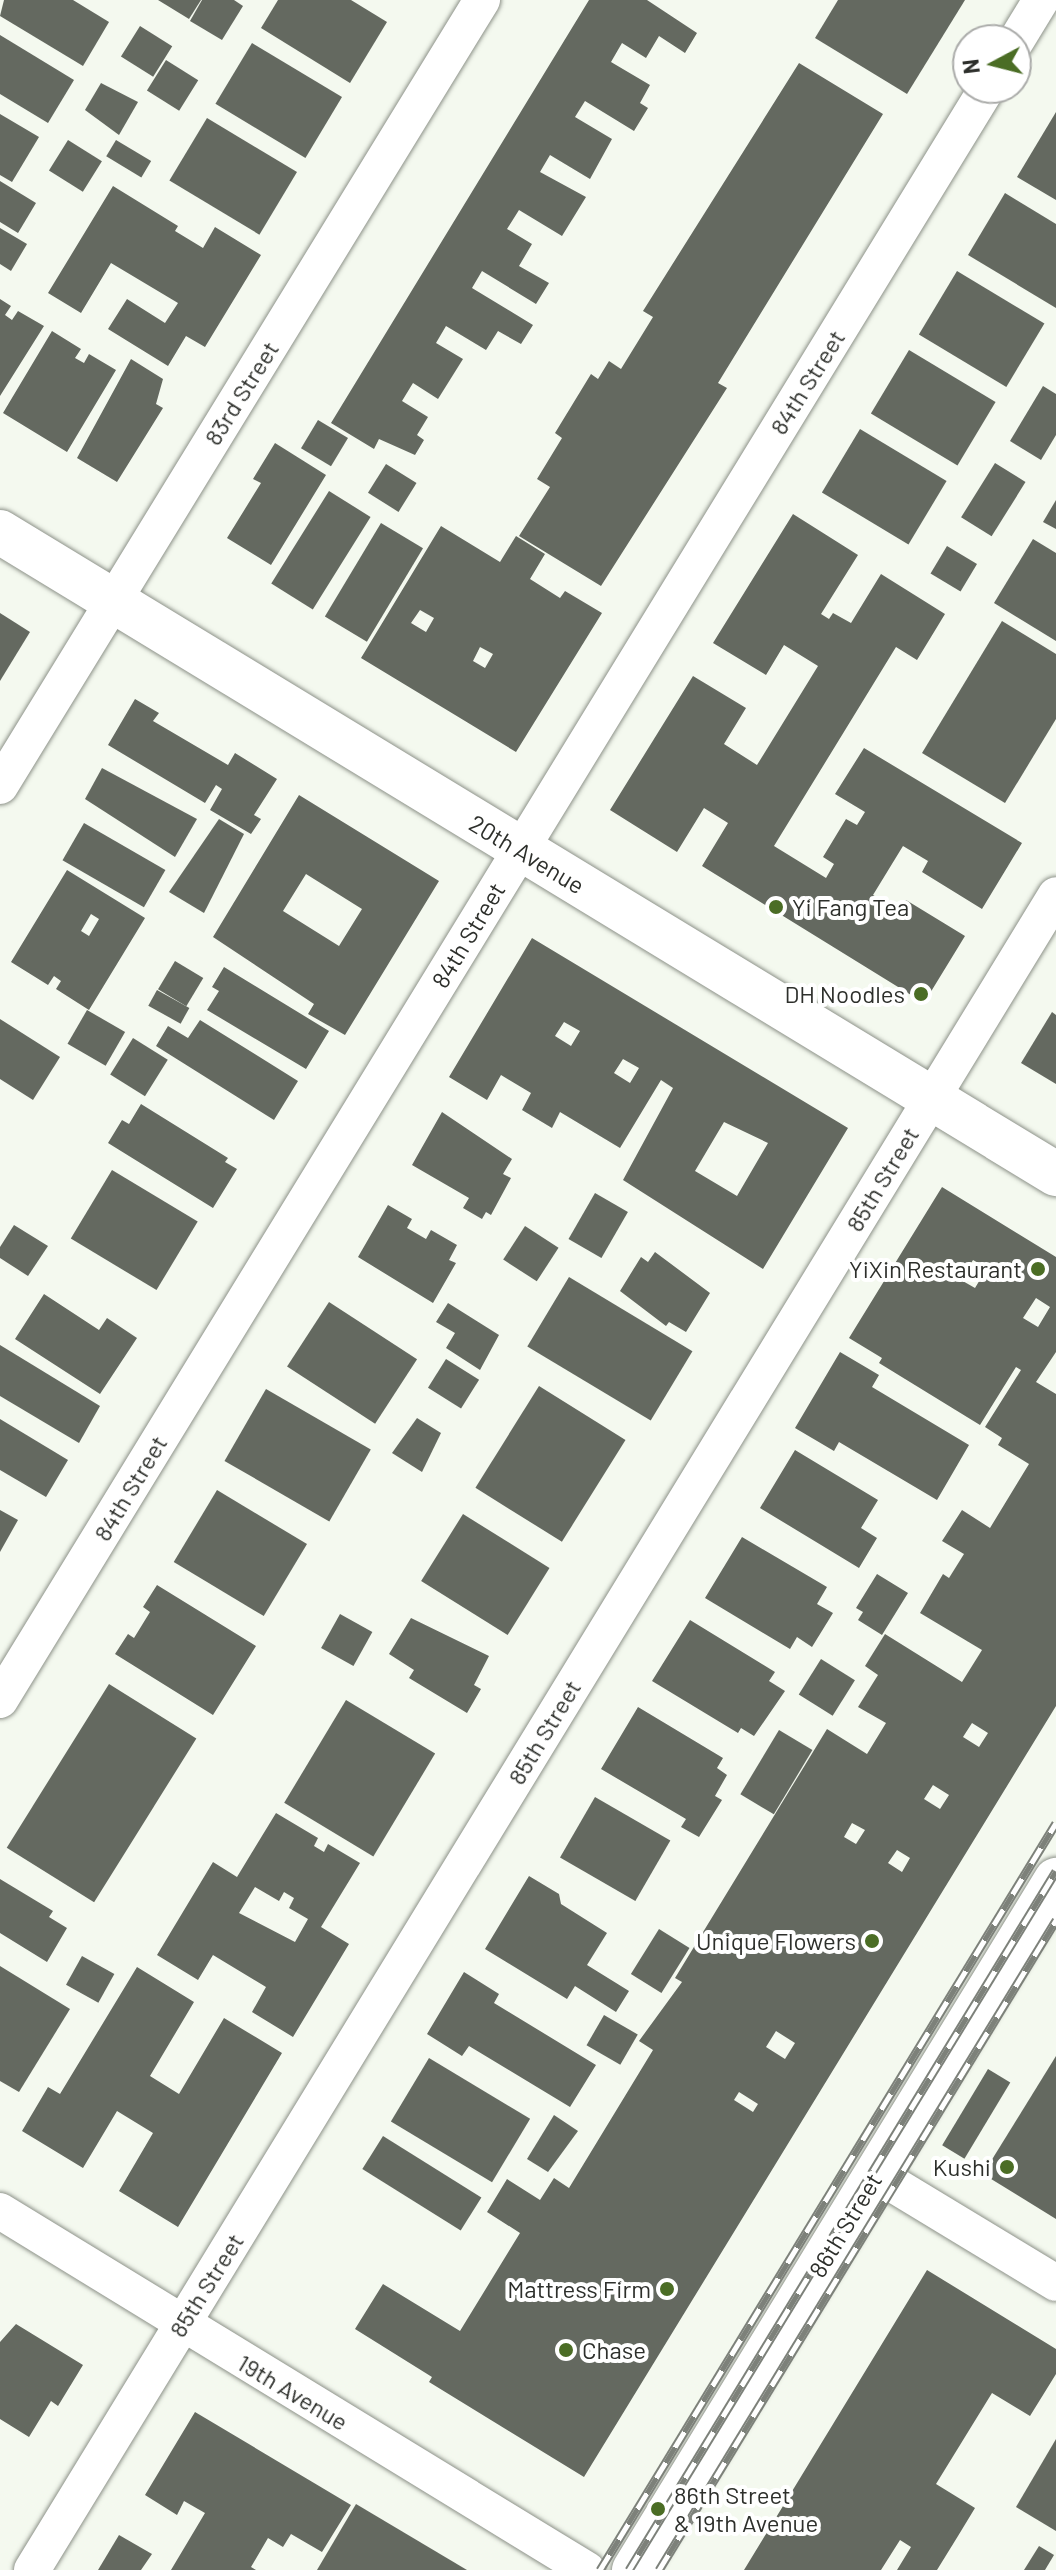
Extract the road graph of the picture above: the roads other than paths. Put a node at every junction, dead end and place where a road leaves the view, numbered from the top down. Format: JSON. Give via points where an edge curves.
{"nodes":[{"id":1,"x":482,"y":0,"type":"edge"},
{"id":2,"x":1041,"y":0,"type":"edge"},
{"id":3,"x":1026,"y":24,"type":"edge"},
{"id":4,"x":977,"y":104,"type":"edge"},
{"id":5,"x":0,"y":532,"type":"edge"},
{"id":6,"x":113,"y":601,"type":"junction"},
{"id":7,"x":0,"y":786,"type":"edge"},
{"id":8,"x":520,"y":850,"type":"junction"},
{"id":9,"x":1056,"y":895,"type":"edge"},
{"id":10,"x":933,"y":1097,"type":"junction"},
{"id":11,"x":1056,"y":1174,"type":"edge"},
{"id":12,"x":0,"y":1700,"type":"edge"},
{"id":13,"x":1056,"y":1880,"type":"edge"},
{"id":14,"x":876,"y":2174,"type":"junction"},
{"id":15,"x":0,"y":2211,"type":"edge"},
{"id":16,"x":1056,"y":2283,"type":"edge"},
{"id":17,"x":182,"y":2324,"type":"junction"},
{"id":18,"x":32,"y":2570,"type":"edge"},
{"id":19,"x":587,"y":2570,"type":"edge"},
{"id":20,"x":634,"y":2570,"type":"edge"}],
"edges":[{"from":1,"to":6,"type":"street","name":"83rd Street"},
{"from":2,"to":3,"type":"street"},
{"from":4,"to":8,"type":"street","name":"84th Street"},
{"from":5,"to":6,"type":"street","name":"20th Avenue"},
{"from":6,"to":7,"type":"street","name":"83rd Street"},
{"from":6,"to":8,"type":"street","name":"20th Avenue"},
{"from":8,"to":10,"type":"street","name":"20th Avenue"},
{"from":8,"to":12,"type":"street","name":"84th Street"},
{"from":9,"to":10,"type":"street","name":"85th Street"},
{"from":10,"to":11,"type":"street","name":"20th Avenue"},
{"from":10,"to":17,"type":"street","name":"85th Street"},
{"from":13,"to":14,"type":"street","name":"86th Street"},
{"from":14,"to":16,"type":"street"},
{"from":14,"to":20,"type":"street","name":"86th Street"},
{"from":15,"to":17,"type":"street","name":"19th Avenue"},
{"from":17,"to":18,"type":"street","name":"85th Street"},
{"from":17,"to":19,"type":"street","name":"19th Avenue"}]}
